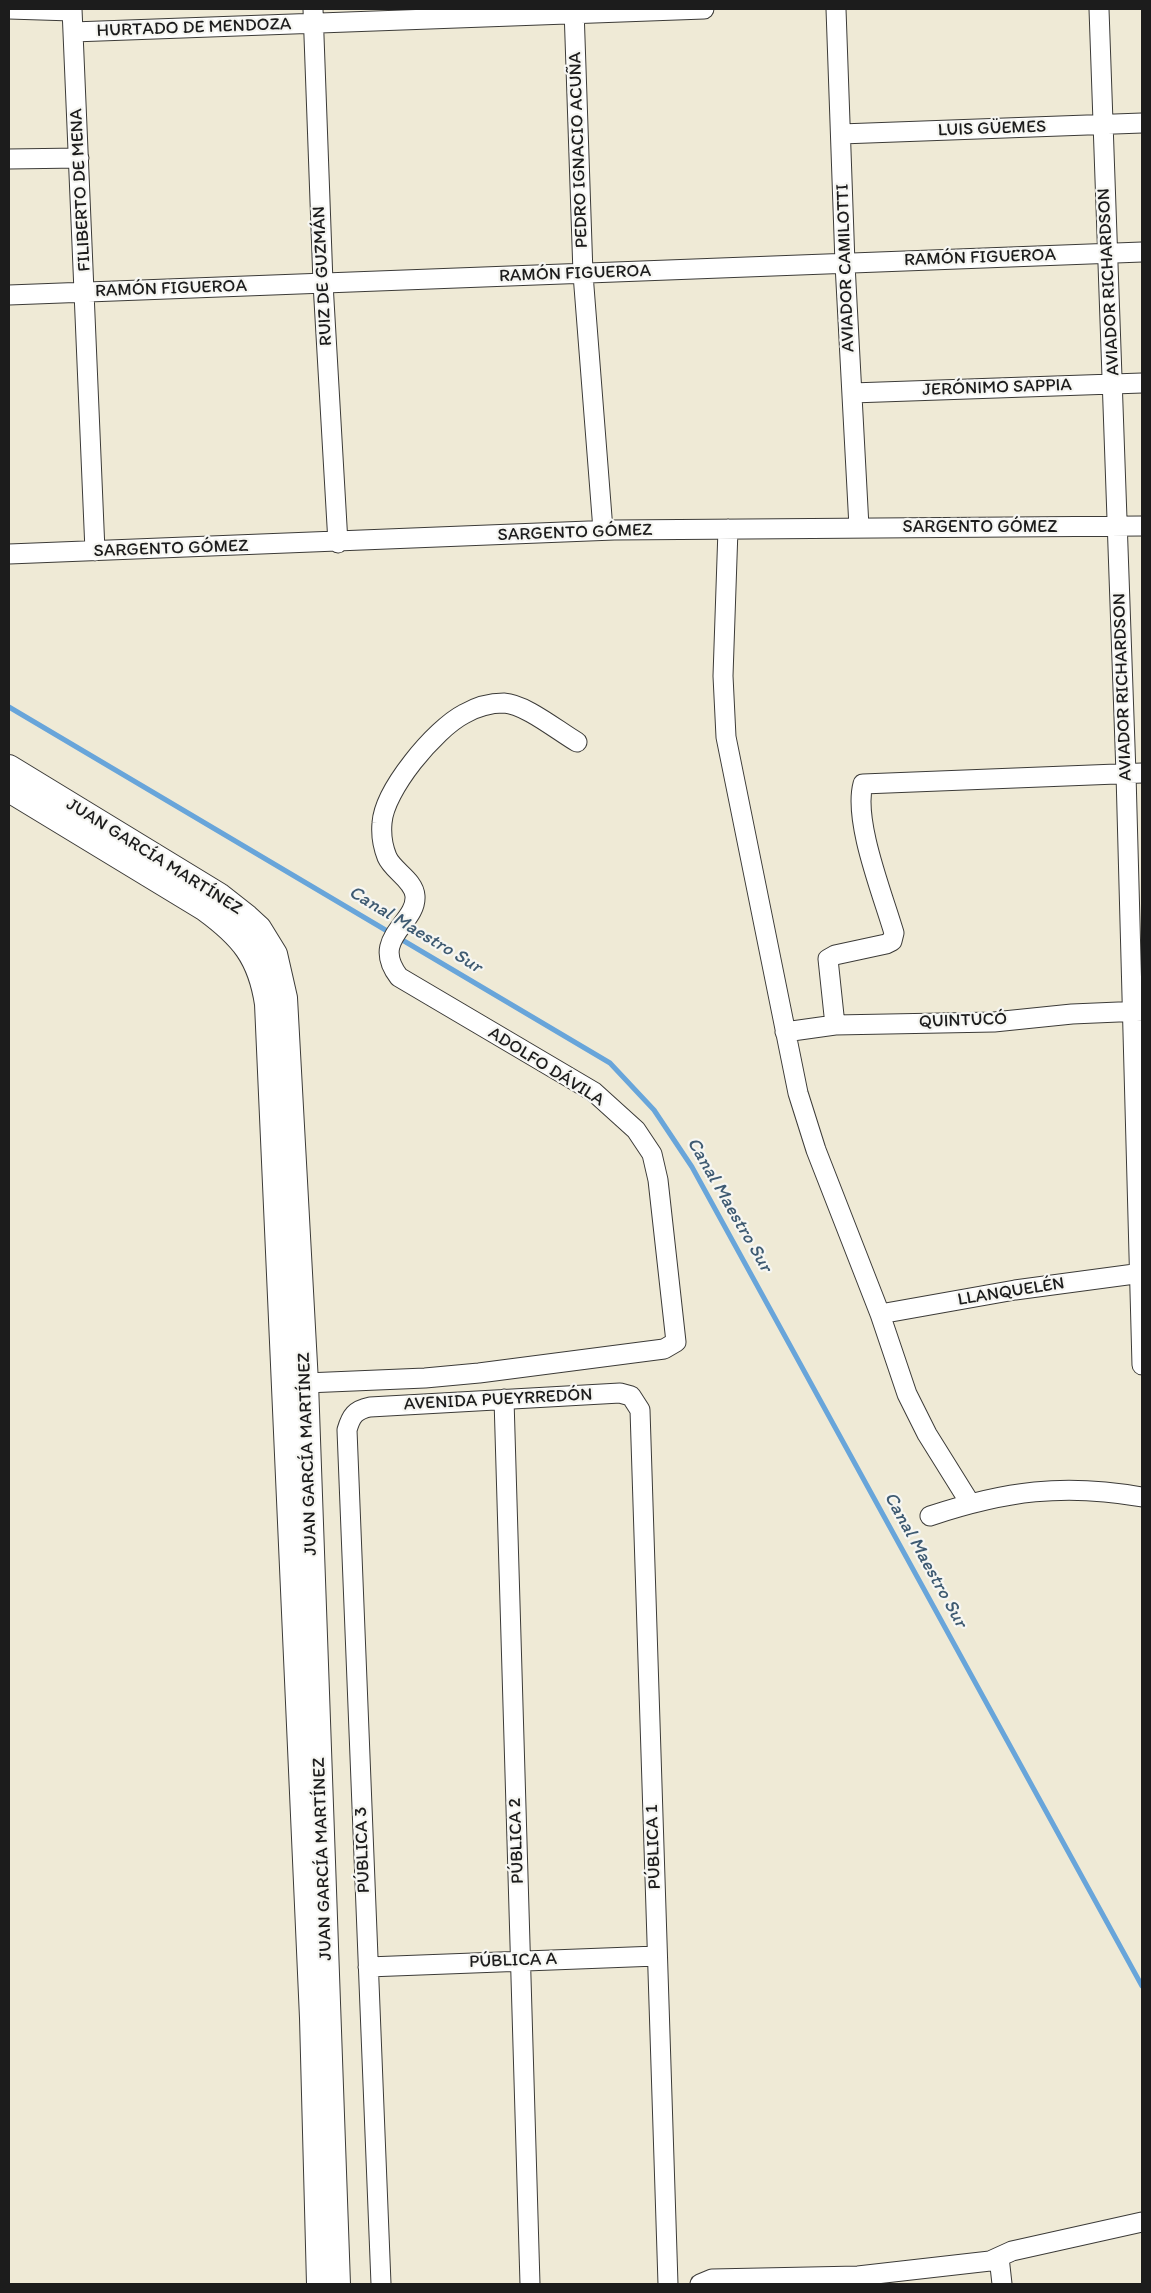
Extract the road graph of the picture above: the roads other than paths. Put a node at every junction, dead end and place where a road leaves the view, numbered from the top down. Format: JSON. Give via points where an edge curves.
{"nodes":[{"id":1,"x":9,"y":9,"type":"edge"},
{"id":2,"x":704,"y":9,"type":"edge"},
{"id":3,"x":836,"y":9,"type":"edge"},
{"id":4,"x":1099,"y":9,"type":"edge"},
{"id":5,"x":72,"y":10,"type":"edge"},
{"id":6,"x":574,"y":11,"type":"edge"},
{"id":7,"x":313,"y":16,"type":"edge"},
{"id":8,"x":73,"y":32,"type":"junction"},
{"id":9,"x":1142,"y":123,"type":"edge"},
{"id":10,"x":1102,"y":125,"type":"junction"},
{"id":11,"x":841,"y":134,"type":"junction"},
{"id":12,"x":79,"y":158,"type":"junction"},
{"id":13,"x":9,"y":159,"type":"edge"},
{"id":14,"x":1142,"y":252,"type":"edge"},
{"id":15,"x":1106,"y":254,"type":"junction"},
{"id":16,"x":845,"y":264,"type":"junction"},
{"id":17,"x":583,"y":274,"type":"junction"},
{"id":18,"x":323,"y":283,"type":"junction"},
{"id":19,"x":86,"y":292,"type":"junction"},
{"id":20,"x":9,"y":295,"type":"edge"},
{"id":21,"x":1142,"y":383,"type":"edge"},
{"id":22,"x":1113,"y":384,"type":"junction"},
{"id":23,"x":852,"y":393,"type":"junction"},
{"id":24,"x":1117,"y":526,"type":"junction"},
{"id":25,"x":1142,"y":526,"type":"edge"},
{"id":26,"x":859,"y":527,"type":"junction"},
{"id":27,"x":728,"y":529,"type":"junction"},
{"id":28,"x":603,"y":530,"type":"junction"},
{"id":29,"x":338,"y":543,"type":"junction"},
{"id":30,"x":95,"y":551,"type":"junction"},
{"id":31,"x":9,"y":554,"type":"edge"},
{"id":32,"x":577,"y":742,"type":"dead end"},
{"id":33,"x":9,"y":767,"type":"edge"},
{"id":34,"x":1134,"y":774,"type":"edge"},
{"id":35,"x":9,"y":790,"type":"edge"},
{"id":36,"x":1137,"y":1011,"type":"edge"},
{"id":37,"x":835,"y":1025,"type":"junction"},
{"id":38,"x":785,"y":1032,"type":"junction"},
{"id":39,"x":1141,"y":1273,"type":"edge"},
{"id":40,"x":880,"y":1314,"type":"junction"},
{"id":41,"x":1142,"y":1365,"type":"edge"},
{"id":42,"x":306,"y":1383,"type":"junction"},
{"id":43,"x":504,"y":1399,"type":"junction"},
{"id":44,"x":640,"y":1410,"type":"joint"},
{"id":45,"x":351,"y":1416,"type":"joint"},
{"id":46,"x":1142,"y":1497,"type":"edge"},
{"id":47,"x":970,"y":1503,"type":"junction"},
{"id":48,"x":930,"y":1516,"type":"dead end"},
{"id":49,"x":657,"y":1956,"type":"junction"},
{"id":50,"x":520,"y":1961,"type":"junction"},
{"id":51,"x":368,"y":1967,"type":"junction"},
{"id":52,"x":1142,"y":2222,"type":"edge"},
{"id":53,"x":999,"y":2257,"type":"junction"},
{"id":54,"x":706,"y":2282,"type":"edge"},
{"id":55,"x":319,"y":2284,"type":"edge"},
{"id":56,"x":338,"y":2284,"type":"edge"},
{"id":57,"x":381,"y":2284,"type":"edge"},
{"id":58,"x":530,"y":2284,"type":"edge"},
{"id":59,"x":668,"y":2284,"type":"edge"},
{"id":60,"x":1002,"y":2284,"type":"edge"}],
"edges":[{"from":1,"to":5,"type":"street","name":"HURTADO DE MENDOZA"},
{"from":2,"to":6,"type":"street","name":"HURTADO DE MENDOZA"},
{"from":3,"to":11,"type":"street","name":"AVIADOR CAMILOTTI"},
{"from":4,"to":10,"type":"street","name":"AVIADOR RICHARDSON"},
{"from":5,"to":8,"type":"street","name":"FILIBERTO DE MENA"},
{"from":6,"to":7,"type":"street","name":"HURTADO DE MENDOZA"},
{"from":6,"to":17,"type":"street","name":"PEDRO IGNACIO ACUÑA"},
{"from":7,"to":8,"type":"street","name":"HURTADO DE MENDOZA"},
{"from":7,"to":18,"type":"street","name":"RUIZ DE GUZMÁN"},
{"from":8,"to":12,"type":"street","name":"FILIBERTO DE MENA"},
{"from":9,"to":10,"type":"street","name":"LUIS GÜEMES"},
{"from":10,"to":11,"type":"street","name":"LUIS GÜEMES"},
{"from":10,"to":15,"type":"street","name":"AVIADOR RICHARDSON"},
{"from":11,"to":16,"type":"street","name":"AVIADOR CAMILOTTI"},
{"from":12,"to":13,"type":"street"},
{"from":12,"to":19,"type":"street","name":"FILIBERTO DE MENA"},
{"from":14,"to":15,"type":"street","name":"RAMÓN FIGUEROA"},
{"from":15,"to":16,"type":"street","name":"RAMÓN FIGUEROA"},
{"from":15,"to":22,"type":"street","name":"AVIADOR RICHARDSON"},
{"from":16,"to":17,"type":"street","name":"RAMÓN FIGUEROA"},
{"from":16,"to":23,"type":"street","name":"AVIADOR CAMILOTTI"},
{"from":17,"to":18,"type":"street","name":"RAMÓN FIGUEROA"},
{"from":17,"to":28,"type":"street","name":"PEDRO IGNACIO ACUÑA"},
{"from":18,"to":19,"type":"street","name":"RAMÓN FIGUEROA"},
{"from":18,"to":29,"type":"street","name":"RUIZ DE GUZMÁN"},
{"from":19,"to":20,"type":"street","name":"RAMÓN FIGUEROA"},
{"from":19,"to":30,"type":"street","name":"FILIBERTO DE MENA"},
{"from":21,"to":22,"type":"street","name":"JERÓNIMO SAPPIA"},
{"from":22,"to":23,"type":"street","name":"JERÓNIMO SAPPIA"},
{"from":22,"to":24,"type":"street","name":"AVIADOR RICHARDSON"},
{"from":23,"to":26,"type":"street","name":"AVIADOR CAMILOTTI"},
{"from":24,"to":25,"type":"street","name":"SARGENTO GÓMEZ"},
{"from":24,"to":26,"type":"street","name":"SARGENTO GÓMEZ"},
{"from":24,"to":34,"type":"street","name":"AVIADOR RICHARDSON"},
{"from":26,"to":27,"type":"street","name":"SARGENTO GÓMEZ"},
{"from":27,"to":28,"type":"street","name":"SARGENTO GÓMEZ"},
{"from":27,"to":38,"type":"street","via":[[723,676],[726,737]]},
{"from":28,"to":29,"type":"street","name":"SARGENTO GÓMEZ"},
{"from":29,"to":30,"type":"street","name":"SARGENTO GÓMEZ"},
{"from":30,"to":31,"type":"street","name":"SARGENTO GÓMEZ"},
{"from":32,"to":42,"type":"street","name":"ADOLFO DÁVILA","via":[[523,709],[505,703],[482,706],[462,715],[426,746],[392,791],[382,823],[387,858],[415,895],[414,905],[391,943],[388,953],[390,966],[399,977],[594,1092],[636,1130],[652,1154],[658,1180],[676,1342],[664,1349],[479,1373]]},
{"from":33,"to":42,"type":"main road","name":"JUAN GARCÍA MARTÍNEZ","via":[[219,895],[248,917],[269,941],[280,969],[285,998]]},
{"from":34,"to":36,"type":"street","name":"AVIADOR RICHARDSON"},
{"from":34,"to":37,"type":"street","via":[[863,784],[860,794],[863,825],[894,933],[892,941],[886,944],[828,959]]},
{"from":35,"to":55,"type":"main road","name":"JUAN GARCÍA MARTÍNEZ","via":[[225,924],[251,954],[264,986],[312,2018]]},
{"from":36,"to":37,"type":"street","name":"QUINTUCÓ","via":[[994,1022]]},
{"from":36,"to":39,"type":"street","name":"AVIADOR RICHARDSON"},
{"from":37,"to":38,"type":"street","name":"QUINTUCÓ"},
{"from":38,"to":40,"type":"street","via":[[798,1093],[816,1150]]},
{"from":39,"to":40,"type":"street","name":"LLANQUELÉN","via":[[1015,1290]]},
{"from":39,"to":41,"type":"street","name":"AVIADOR RICHARDSON"},
{"from":40,"to":47,"type":"street","via":[[916,1416]]},
{"from":42,"to":56,"type":"main road","name":"JUAN GARCÍA MARTÍNEZ"},
{"from":43,"to":44,"type":"street","name":"AVENIDA PUEYRREDÓN","via":[[620,1393],[631,1396]]},
{"from":43,"to":45,"type":"street","name":"AVENIDA PUEYRREDÓN","via":[[370,1407],[362,1408]]},
{"from":43,"to":50,"type":"street","name":"PÚBLICA 2"},
{"from":44,"to":49,"type":"street","name":"PÚBLICA 1"},
{"from":45,"to":51,"type":"street","name":"PÚBLICA 3","via":[[347,1439]]},
{"from":46,"to":47,"type":"street","via":[[1082,1489],[1002,1496]]},
{"from":47,"to":48,"type":"street"},
{"from":49,"to":50,"type":"street","name":"PÚBLICA A"},
{"from":49,"to":59,"type":"street","name":"PÚBLICA 1"},
{"from":50,"to":51,"type":"street","name":"PÚBLICA A"},
{"from":50,"to":58,"type":"street","name":"PÚBLICA 2"},
{"from":51,"to":57,"type":"street","name":"PÚBLICA 3"},
{"from":52,"to":53,"type":"street","via":[[1012,2251]]},
{"from":53,"to":54,"type":"street","via":[[990,2261],[858,2276]]},
{"from":53,"to":60,"type":"street"}]}
